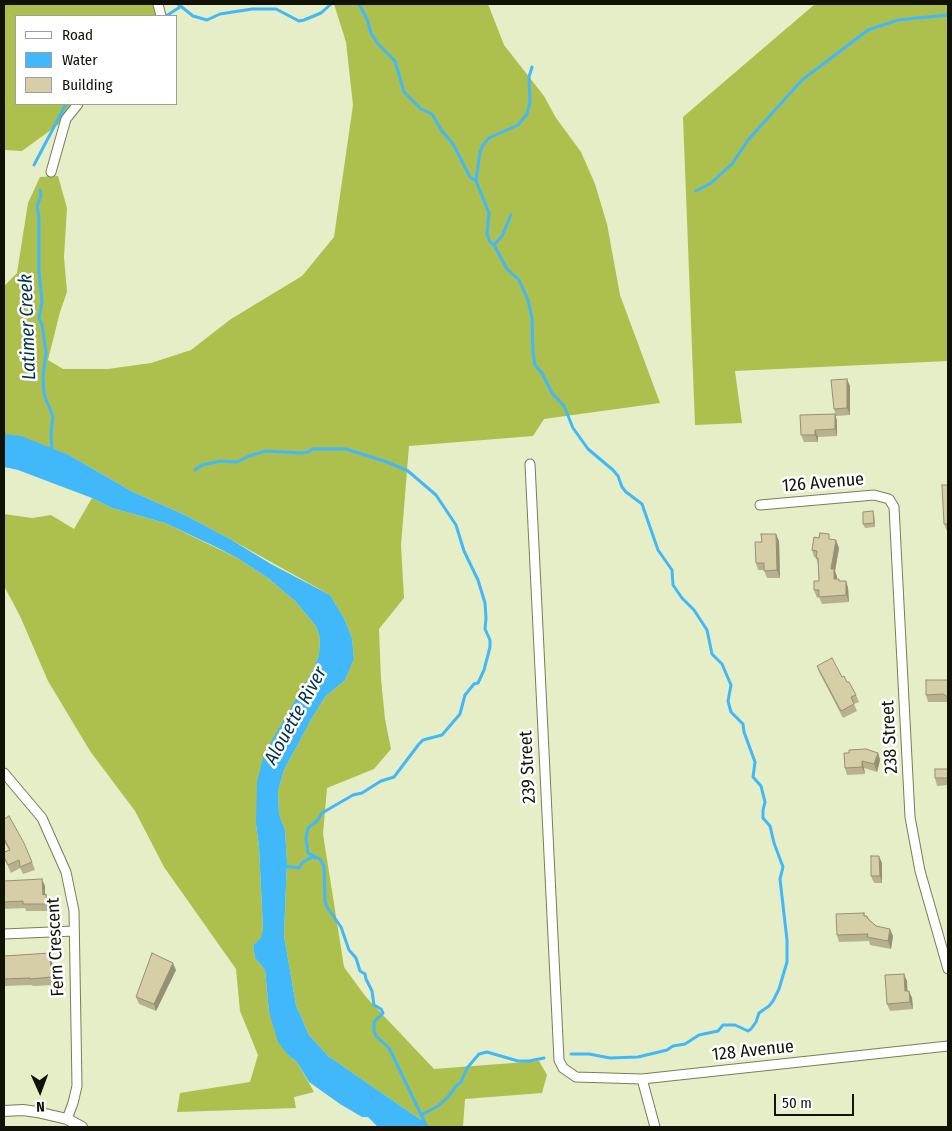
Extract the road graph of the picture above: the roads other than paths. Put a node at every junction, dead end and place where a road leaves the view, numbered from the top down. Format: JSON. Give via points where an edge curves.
{"nodes":[{"id":1,"x":77,"y":105,"type":"edge"},
{"id":2,"x":51,"y":172,"type":"dead end"},
{"id":3,"x":530,"y":464,"type":"dead end"},
{"id":4,"x":889,"y":499,"type":"joint"},
{"id":5,"x":760,"y":505,"type":"dead end"},
{"id":6,"x":4,"y":773,"type":"edge"},
{"id":7,"x":74,"y":931,"type":"junction"},
{"id":8,"x":4,"y":934,"type":"edge"},
{"id":9,"x":948,"y":970,"type":"edge"},
{"id":10,"x":948,"y":1046,"type":"edge"},
{"id":11,"x":563,"y":1068,"type":"joint"},
{"id":12,"x":642,"y":1079,"type":"junction"},
{"id":13,"x":4,"y":1111,"type":"edge"},
{"id":14,"x":67,"y":1119,"type":"junction"},
{"id":15,"x":82,"y":1127,"type":"edge"},
{"id":16,"x":655,"y":1127,"type":"edge"}],
"edges":[{"from":1,"to":2,"type":"street","via":[[66,119]]},
{"from":3,"to":11,"type":"street","name":"239 Street","via":[[559,1060]]},
{"from":4,"to":5,"type":"street","name":"126 Avenue","via":[[874,495]]},
{"from":4,"to":9,"type":"street","name":"238 Street","via":[[894,507],[910,817],[920,871]]},
{"from":6,"to":7,"type":"street","name":"Fern Crescent","via":[[42,818],[66,872],[74,911]]},
{"from":7,"to":8,"type":"street"},
{"from":7,"to":14,"type":"street","name":"Fern Crescent","via":[[77,1086]]},
{"from":10,"to":12,"type":"street","name":"128 Avenue"},
{"from":11,"to":12,"type":"street","name":"128 Avenue","via":[[576,1077]]},
{"from":12,"to":16,"type":"street"},
{"from":13,"to":14,"type":"street","via":[[23,1110]]},
{"from":14,"to":15,"type":"street"}]}
